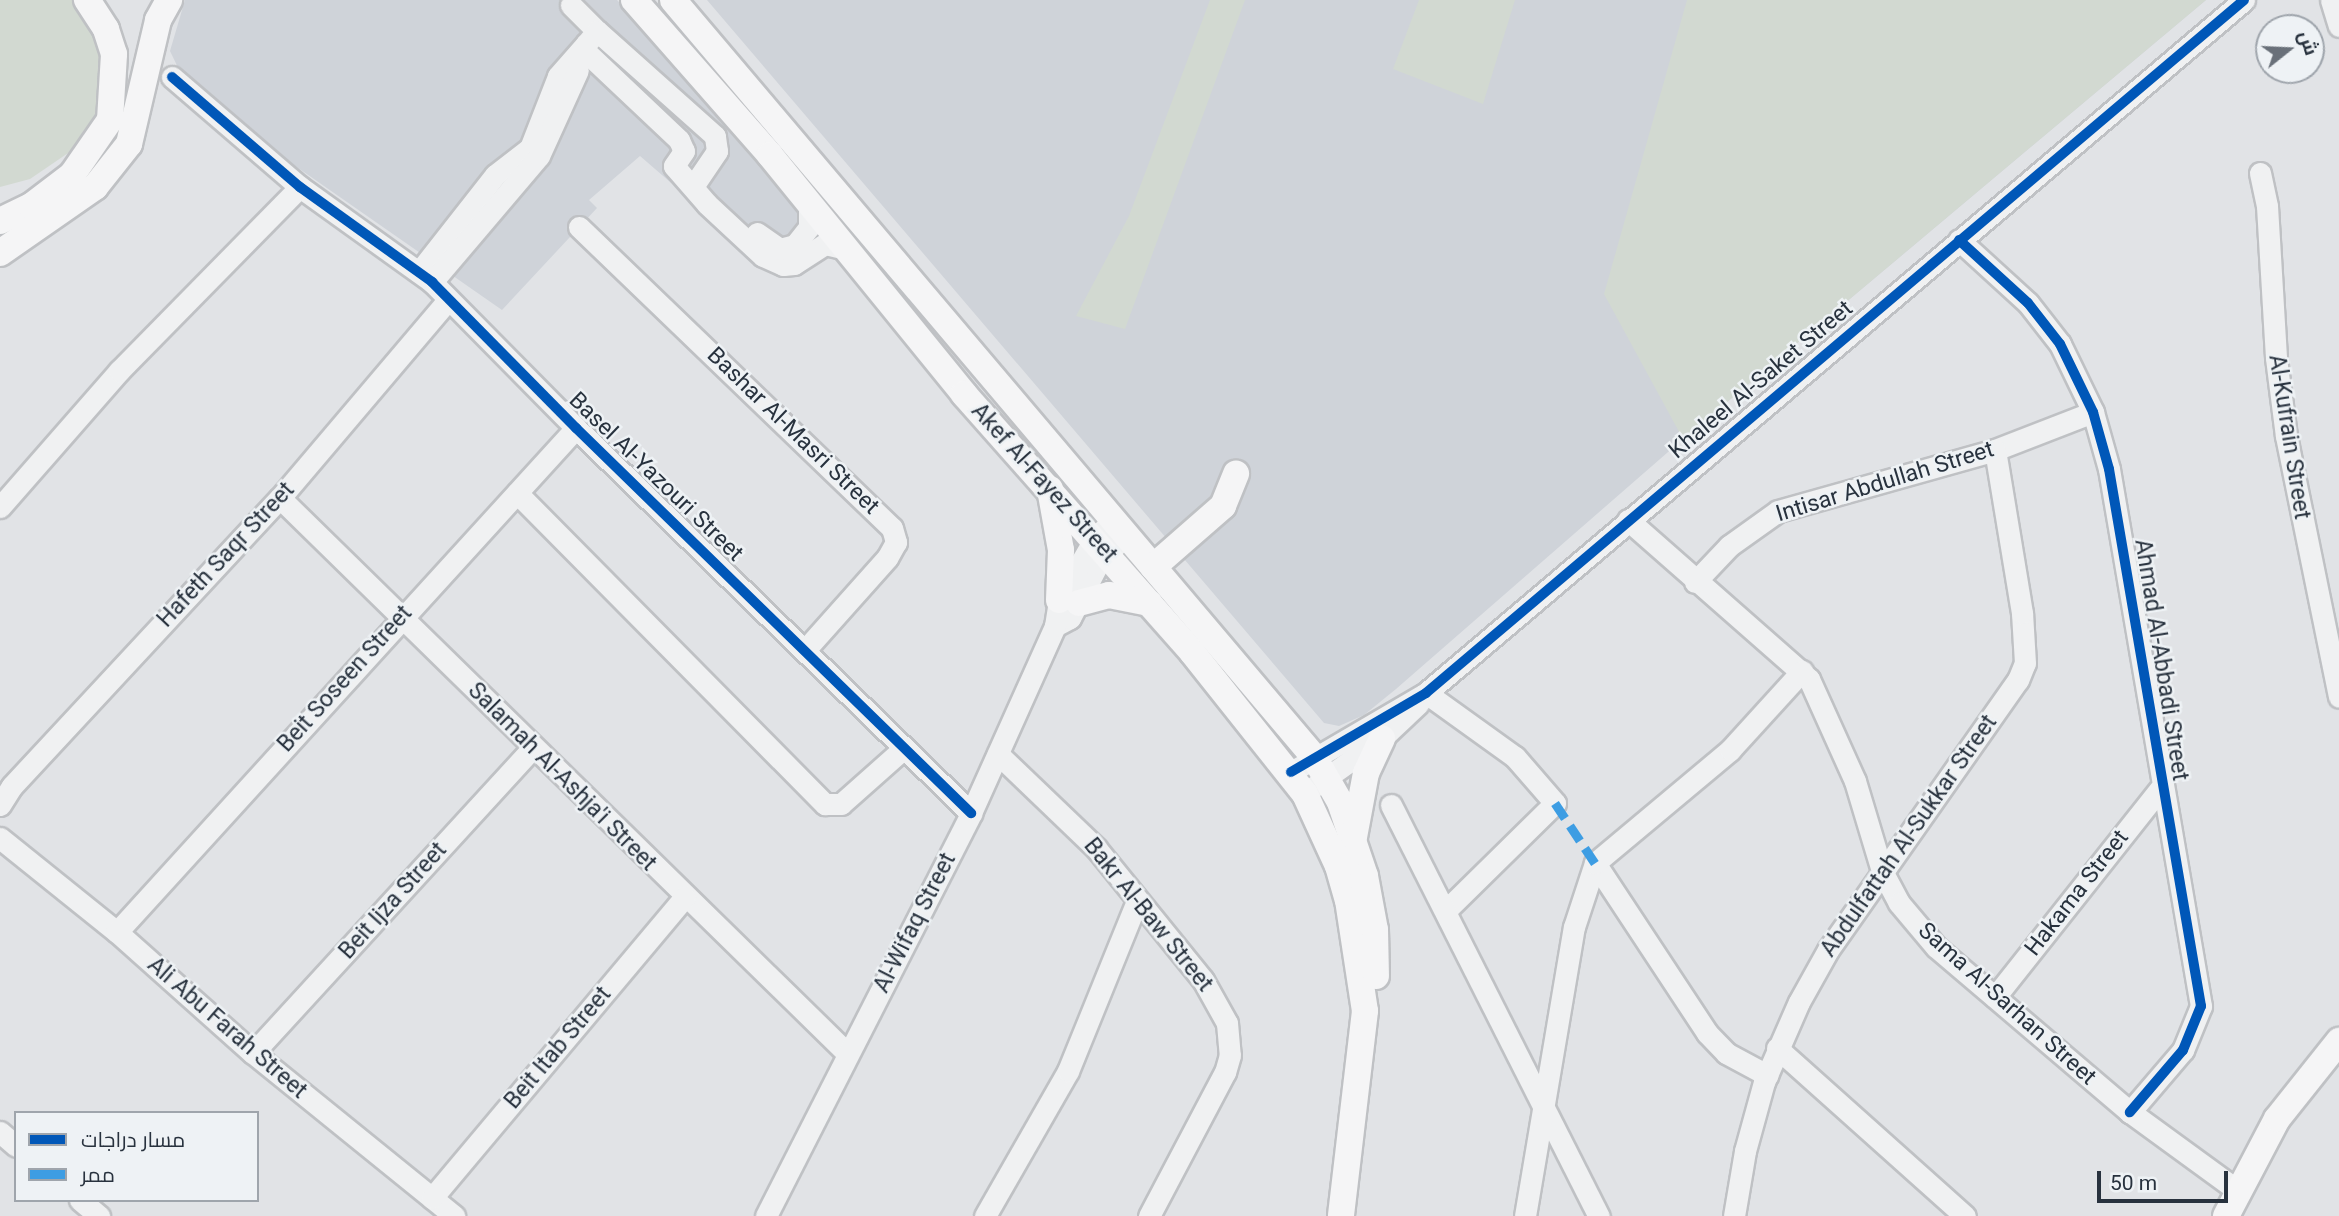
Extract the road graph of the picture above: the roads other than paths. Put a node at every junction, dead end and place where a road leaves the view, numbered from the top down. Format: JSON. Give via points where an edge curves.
{"nodes":[{"id":1,"x":87,"y":0,"type":"edge"},
{"id":2,"x":169,"y":0,"type":"edge"},
{"id":3,"x":634,"y":0,"type":"edge"},
{"id":4,"x":673,"y":0,"type":"edge"},
{"id":5,"x":2244,"y":0,"type":"edge"},
{"id":6,"x":2331,"y":0,"type":"edge"},
{"id":7,"x":571,"y":5,"type":"dead end"},
{"id":8,"x":2339,"y":26,"type":"edge"},
{"id":9,"x":590,"y":42,"type":"junction"},
{"id":10,"x":172,"y":77,"type":"dead end"},
{"id":11,"x":2260,"y":173,"type":"dead end"},
{"id":12,"x":694,"y":185,"type":"junction"},
{"id":13,"x":300,"y":187,"type":"junction"},
{"id":14,"x":809,"y":202,"type":"junction"},
{"id":15,"x":0,"y":221,"type":"edge"},
{"id":16,"x":579,"y":227,"type":"dead end"},
{"id":17,"x":1959,"y":240,"type":"junction"},
{"id":18,"x":847,"y":249,"type":"junction"},
{"id":19,"x":0,"y":253,"type":"edge"},
{"id":20,"x":426,"y":277,"type":"junction"},
{"id":21,"x":447,"y":301,"type":"junction"},
{"id":22,"x":2093,"y":412,"type":"junction"},
{"id":23,"x":576,"y":428,"type":"junction"},
{"id":24,"x":1994,"y":450,"type":"junction"},
{"id":25,"x":1236,"y":473,"type":"dead end"},
{"id":26,"x":1050,"y":488,"type":"junction"},
{"id":27,"x":517,"y":493,"type":"junction"},
{"id":28,"x":280,"y":498,"type":"junction"},
{"id":29,"x":0,"y":507,"type":"edge"},
{"id":30,"x":1628,"y":520,"type":"junction"},
{"id":31,"x":1120,"y":526,"type":"junction"},
{"id":32,"x":1101,"y":545,"type":"junction"},
{"id":33,"x":1153,"y":566,"type":"junction"},
{"id":34,"x":1695,"y":582,"type":"junction"},
{"id":35,"x":1069,"y":601,"type":"junction"},
{"id":36,"x":1149,"y":603,"type":"junction"},
{"id":37,"x":401,"y":618,"type":"junction"},
{"id":38,"x":805,"y":650,"type":"junction"},
{"id":39,"x":1802,"y":671,"type":"junction"},
{"id":40,"x":1424,"y":694,"type":"junction"},
{"id":41,"x":2339,"y":697,"type":"edge"},
{"id":42,"x":1382,"y":738,"type":"junction"},
{"id":43,"x":532,"y":748,"type":"junction"},
{"id":44,"x":904,"y":748,"type":"junction"},
{"id":45,"x":998,"y":754,"type":"junction"},
{"id":46,"x":1321,"y":766,"type":"junction"},
{"id":47,"x":6,"y":781,"type":"edge"},
{"id":48,"x":1298,"y":783,"type":"junction"},
{"id":49,"x":2160,"y":789,"type":"junction"},
{"id":50,"x":0,"y":805,"type":"edge"},
{"id":51,"x":1391,"y":805,"type":"dead end"},
{"id":52,"x":971,"y":813,"type":"junction"},
{"id":53,"x":0,"y":838,"type":"edge"},
{"id":54,"x":1353,"y":838,"type":"junction"},
{"id":55,"x":1595,"y":863,"type":"junction"},
{"id":56,"x":1882,"y":871,"type":"junction"},
{"id":57,"x":685,"y":897,"type":"junction"},
{"id":58,"x":1137,"y":901,"type":"junction"},
{"id":59,"x":1445,"y":911,"type":"junction"},
{"id":60,"x":117,"y":932,"type":"junction"},
{"id":61,"x":1995,"y":997,"type":"junction"},
{"id":62,"x":1365,"y":1011,"type":"junction"},
{"id":63,"x":2339,"y":1041,"type":"edge"},
{"id":64,"x":1777,"y":1048,"type":"junction"},
{"id":65,"x":253,"y":1053,"type":"junction"},
{"id":66,"x":847,"y":1053,"type":"junction"},
{"id":67,"x":1767,"y":1075,"type":"junction"},
{"id":68,"x":1541,"y":1105,"type":"junction"},
{"id":69,"x":2130,"y":1112,"type":"junction"},
{"id":70,"x":0,"y":1132,"type":"edge"},
{"id":71,"x":14,"y":1144,"type":"edge"},
{"id":72,"x":2236,"y":1191,"type":"junction"},
{"id":73,"x":432,"y":1198,"type":"junction"},
{"id":74,"x":82,"y":1202,"type":"edge"},
{"id":75,"x":99,"y":1216,"type":"edge"},
{"id":76,"x":454,"y":1216,"type":"edge"},
{"id":77,"x":766,"y":1216,"type":"edge"},
{"id":78,"x":985,"y":1216,"type":"edge"},
{"id":79,"x":1149,"y":1216,"type":"edge"},
{"id":80,"x":1341,"y":1216,"type":"edge"},
{"id":81,"x":1525,"y":1216,"type":"edge"},
{"id":82,"x":1599,"y":1216,"type":"edge"},
{"id":83,"x":1734,"y":1216,"type":"edge"},
{"id":84,"x":1965,"y":1216,"type":"edge"},
{"id":85,"x":2226,"y":1216,"type":"edge"}],
"edges":[{"from":1,"to":15,"type":"main road","via":[[106,29],[114,54],[110,120],[72,175],[31,206]]},
{"from":2,"to":19,"type":"main road","via":[[158,20],[129,144],[95,187]]},
{"from":3,"to":14,"type":"main road","name":"Akef Al-Fayez Street"},
{"from":4,"to":31,"type":"main road","name":"Akef Al-Fayez Street"},
{"from":5,"to":17,"type":"street","name":"Khaleel Al-Saket Street"},
{"from":6,"to":8,"type":"street"},
{"from":7,"to":9,"type":"street"},
{"from":9,"to":12,"type":"street","via":[[679,140],[684,151],[674,166]]},
{"from":9,"to":12,"type":"street","via":[[715,136],[717,151]]},
{"from":9,"to":20,"type":"street","via":[[539,156]]},
{"from":10,"to":13,"type":"street","name":"Basel Al-Yazouri Street"},
{"from":11,"to":41,"type":"street","name":"Al-Kufrain Street","via":[[2267,206],[2276,358],[2286,436]]},
{"from":12,"to":14,"type":"street","via":[[714,194],[780,249],[795,245],[806,234]]},
{"from":12,"to":18,"type":"street","via":[[707,204],[773,262],[800,262],[825,244]]},
{"from":13,"to":20,"type":"street","name":"Basel Al-Yazouri Street"},
{"from":13,"to":29,"type":"street","via":[[128,361]]},
{"from":14,"to":18,"type":"main road","name":"Akef Al-Fayez Street"},
{"from":16,"to":38,"type":"street","name":"Bashar Al-Masri Street","via":[[891,528],[896,542],[887,558]]},
{"from":17,"to":22,"type":"street","name":"Ahmad Al-Abbadi Street","via":[[2044,321]]},
{"from":17,"to":30,"type":"street","name":"Khaleel Al-Saket Street"},
{"from":18,"to":26,"type":"main road","name":"Akef Al-Fayez Street","via":[[964,394]]},
{"from":20,"to":21,"type":"street","name":"Basel Al-Yazouri Street"},
{"from":21,"to":23,"type":"street","name":"Basel Al-Yazouri Street"},
{"from":21,"to":28,"type":"street","name":"Hafeth Saqr Street"},
{"from":22,"to":24,"type":"street","name":"Intisar Abdullah Street"},
{"from":22,"to":49,"type":"street","name":"Ahmad Al-Abbadi Street","via":[[2109,469]]},
{"from":23,"to":27,"type":"street","name":"Beit Soseen Street"},
{"from":23,"to":38,"type":"street","name":"Basel Al-Yazouri Street"},
{"from":24,"to":34,"type":"street","name":"Intisar Abdullah Street","via":[[1778,511],[1729,546]]},
{"from":24,"to":56,"type":"street","name":"Abdulfattah Al-Sukkar Street","via":[[2022,613],[2025,663],[2018,680]]},
{"from":25,"to":33,"type":"main road","via":[[1223,506]]},
{"from":26,"to":32,"type":"main road","name":"Akef Al-Fayez Street"},
{"from":26,"to":35,"type":"main road"},
{"from":27,"to":37,"type":"street","name":"Beit Soseen Street"},
{"from":27,"to":44,"type":"street","via":[[825,804],[841,804]]},
{"from":28,"to":37,"type":"street","name":"Salamah Al-Ashja'i Street"},
{"from":28,"to":47,"type":"street","name":"Hafeth Saqr Street"},
{"from":30,"to":34,"type":"street","name":"Sama Al-Sarhan Street"},
{"from":30,"to":40,"type":"street","name":"Khaleel Al-Saket Street"},
{"from":31,"to":32,"type":"street","name":"Al-Wifaq Street"},
{"from":31,"to":33,"type":"main road","name":"Akef Al-Fayez Street"},
{"from":32,"to":35,"type":"street","name":"Al-Wifaq Street"},
{"from":32,"to":36,"type":"main road","name":"Akef Al-Fayez Street"},
{"from":33,"to":46,"type":"main road","name":"Akef Al-Fayez Street"},
{"from":34,"to":39,"type":"street","name":"Sama Al-Sarhan Street"},
{"from":35,"to":36,"type":"main road","via":[[1109,595]]},
{"from":35,"to":45,"type":"street","name":"Al-Wifaq Street"},
{"from":36,"to":48,"type":"main road","name":"Akef Al-Fayez Street"},
{"from":37,"to":43,"type":"street","name":"Salamah Al-Ashja'i Street"},
{"from":37,"to":60,"type":"street","name":"Beit Soseen Street"},
{"from":38,"to":44,"type":"street","name":"Basel Al-Yazouri Street"},
{"from":39,"to":55,"type":"street","via":[[1730,750]]},
{"from":39,"to":56,"type":"street","name":"Sama Al-Sarhan Street","via":[[1814,688],[1854,781]]},
{"from":40,"to":42,"type":"street","name":"Khaleel Al-Saket Street","via":[[1415,709]]},
{"from":40,"to":46,"type":"street","name":"Khaleel Al-Saket Street"},
{"from":40,"to":59,"type":"street","via":[[1514,757],[1555,803]]},
{"from":42,"to":46,"type":"street","name":"Khaleel Al-Saket Street"},
{"from":42,"to":54,"type":"main road","via":[[1366,774]]},
{"from":43,"to":57,"type":"street","name":"Salamah Al-Ashja'i Street"},
{"from":43,"to":65,"type":"street","name":"Beit Ijza Street"},
{"from":44,"to":52,"type":"street","name":"Basel Al-Yazouri Street"},
{"from":45,"to":52,"type":"street","name":"Al-Wifaq Street"},
{"from":45,"to":58,"type":"street","name":"Bakr Al-Baw Street","via":[[1096,848]]},
{"from":46,"to":48,"type":"street","name":"Khaleel Al-Saket Street"},
{"from":46,"to":54,"type":"main road","name":"Akef Al-Fayez Street"},
{"from":47,"to":50,"type":"street","name":"Hafeth Saqr Street"},
{"from":48,"to":62,"type":"main road","name":"Akef Al-Fayez Street","via":[[1338,866],[1348,900]]},
{"from":49,"to":61,"type":"street","name":"Hakama Street"},
{"from":49,"to":69,"type":"street","name":"Ahmad Al-Abbadi Street","via":[[2200,1006],[2196,1028],[2183,1050]]},
{"from":51,"to":59,"type":"street"},
{"from":52,"to":66,"type":"street","name":"Al-Wifaq Street"},
{"from":53,"to":60,"type":"street","name":"Ali Abu Farah Street"},
{"from":54,"to":62,"type":"main road","name":"Akef Al-Fayez Street","via":[[1375,930],[1375,989]]},
{"from":55,"to":67,"type":"street","via":[[1707,1033],[1726,1053]]},
{"from":55,"to":68,"type":"street","via":[[1574,927]]},
{"from":56,"to":61,"type":"street","name":"Sama Al-Sarhan Street","via":[[1899,902],[1930,940]]},
{"from":56,"to":64,"type":"street","name":"Abdulfattah Al-Sukkar Street","via":[[1828,950]]},
{"from":57,"to":66,"type":"street","name":"Salamah Al-Ashja'i Street"},
{"from":57,"to":73,"type":"street","name":"Beit Itab Street"},
{"from":58,"to":78,"type":"street","via":[[1068,1071]]},
{"from":58,"to":79,"type":"street","name":"Bakr Al-Baw Street","via":[[1203,980],[1221,1008],[1231,1038],[1224,1072]]},
{"from":59,"to":68,"type":"street"},
{"from":60,"to":65,"type":"street","name":"Ali Abu Farah Street"},
{"from":61,"to":69,"type":"street","name":"Sama Al-Sarhan Street"},
{"from":62,"to":80,"type":"main road","name":"Akef Al-Fayez Street"},
{"from":63,"to":72,"type":"main road","via":[[2277,1119]]},
{"from":64,"to":67,"type":"street","name":"Abdulfattah Al-Sukkar Street"},
{"from":64,"to":84,"type":"street"},
{"from":65,"to":73,"type":"street","name":"Ali Abu Farah Street"},
{"from":66,"to":77,"type":"street","name":"Al-Wifaq Street"},
{"from":67,"to":83,"type":"street","name":"Abdulfattah Al-Sukkar Street","via":[[1745,1151]]},
{"from":68,"to":81,"type":"street"},
{"from":68,"to":82,"type":"street"},
{"from":69,"to":72,"type":"street","name":"Sama Al-Sarhan Street"},
{"from":70,"to":71,"type":"street"},
{"from":72,"to":85,"type":"main road"},
{"from":73,"to":76,"type":"street","name":"Ali Abu Farah Street"},
{"from":74,"to":75,"type":"street"}]}
